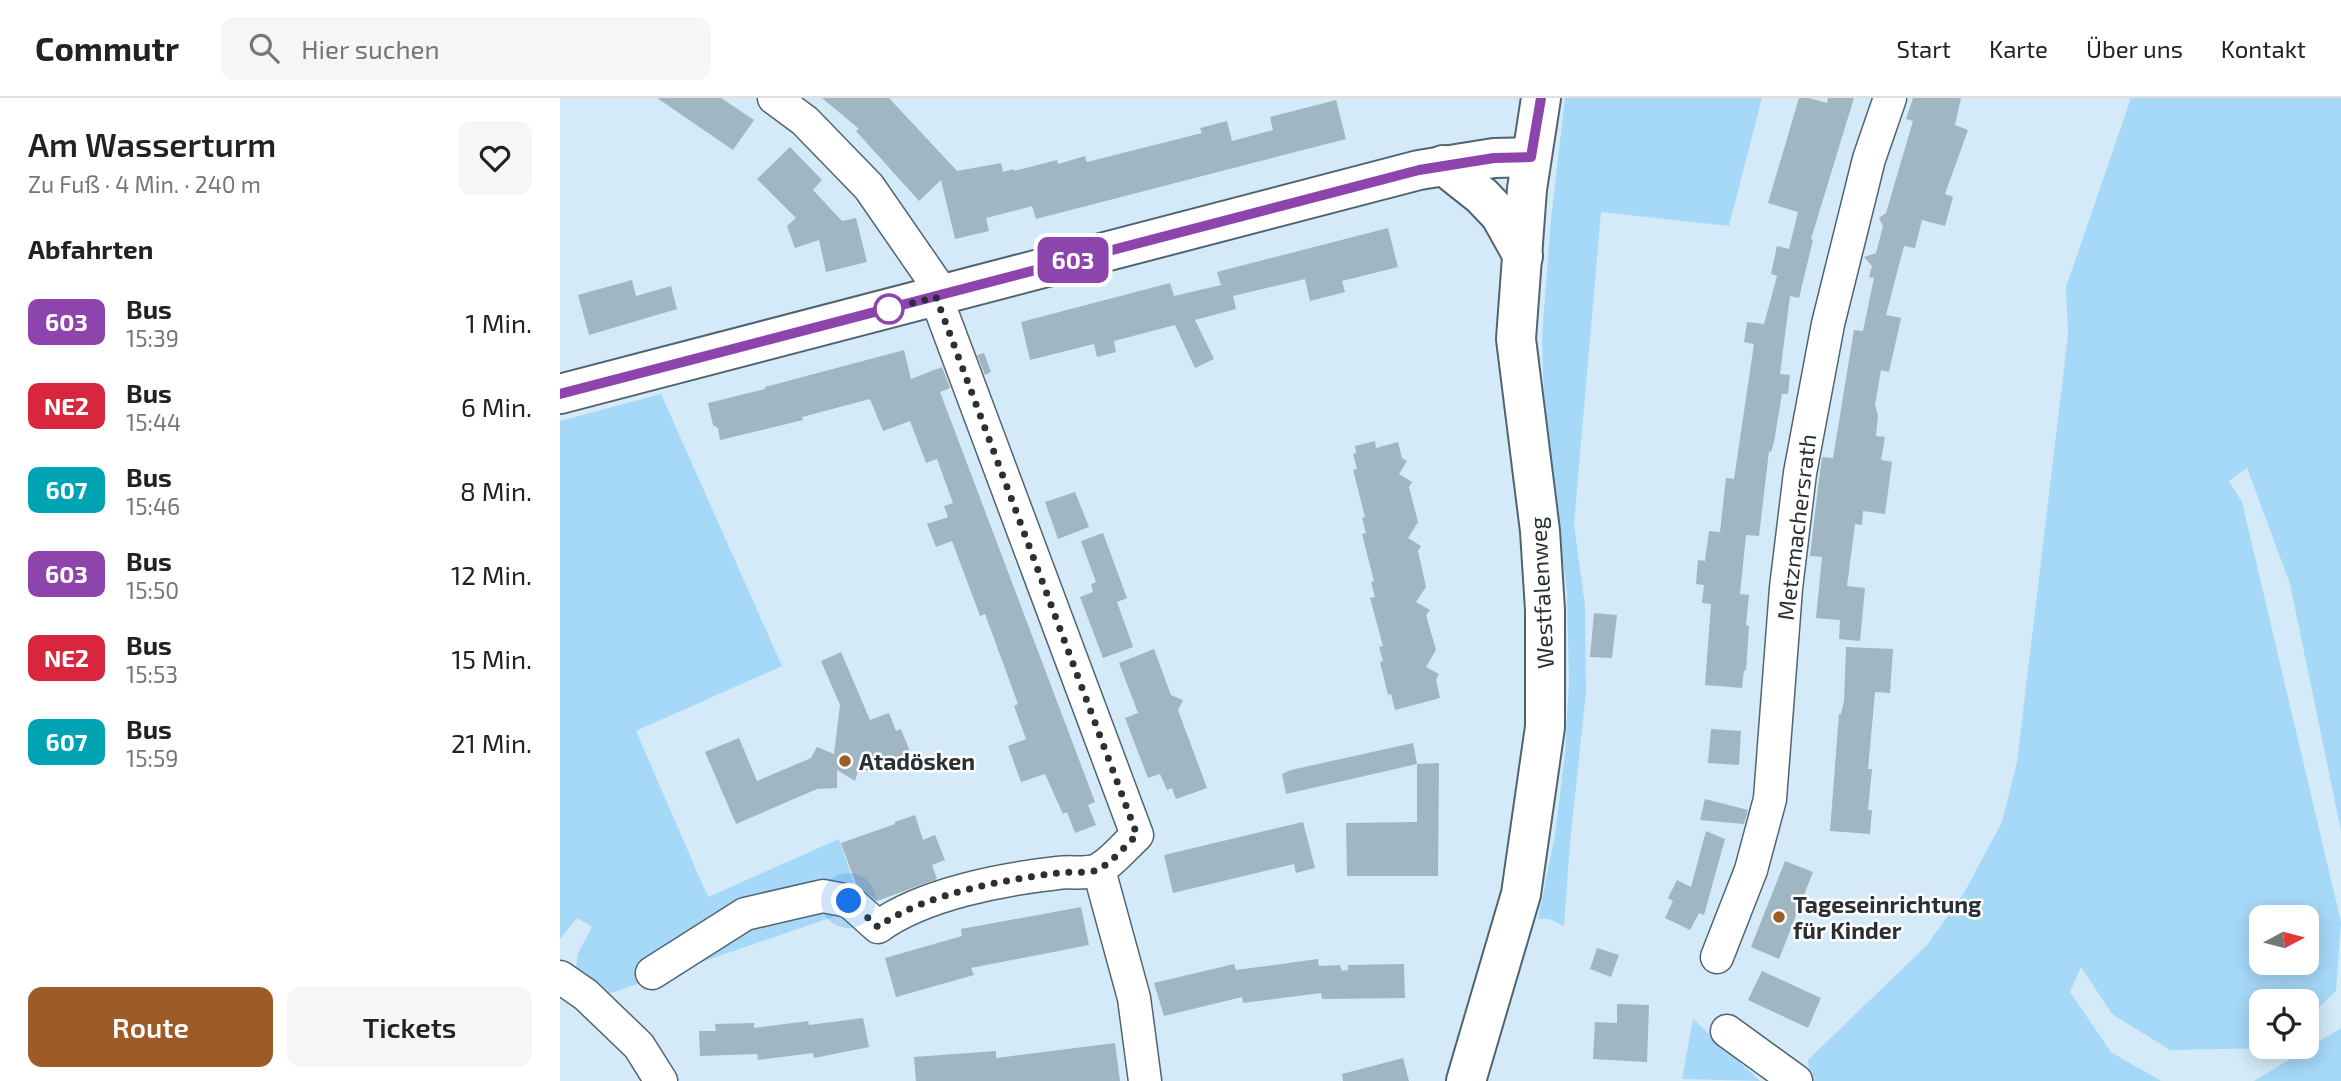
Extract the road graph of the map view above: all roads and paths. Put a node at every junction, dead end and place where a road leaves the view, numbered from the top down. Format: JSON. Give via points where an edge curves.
{"nodes":[{"id":1,"x":774,"y":98,"type":"edge"},
{"id":2,"x":1541,"y":98,"type":"edge"},
{"id":3,"x":1890,"y":98,"type":"edge"},
{"id":4,"x":1531,"y":157,"type":"junction"},
{"id":5,"x":1443,"y":165,"type":"junction"},
{"id":6,"x":1522,"y":256,"type":"junction"},
{"id":7,"x":939,"y":296,"type":"junction"},
{"id":8,"x":560,"y":394,"type":"edge"},
{"id":9,"x":1099,"y":870,"type":"junction"},
{"id":10,"x":1717,"y":957,"type":"dead end"},
{"id":11,"x":652,"y":973,"type":"dead end"},
{"id":12,"x":560,"y":977,"type":"edge"},
{"id":13,"x":1727,"y":1031,"type":"dead end"},
{"id":14,"x":662,"y":1081,"type":"edge"},
{"id":15,"x":1145,"y":1081,"type":"edge"},
{"id":16,"x":1466,"y":1081,"type":"edge"},
{"id":17,"x":1796,"y":1081,"type":"edge"}],
"edges":[{"from":1,"to":7,"type":"street","via":[[805,121],[869,187]]},
{"from":2,"to":4,"type":"street","name":"Westfalenweg"},
{"from":3,"to":10,"type":"street","name":"Metzmachersrath","via":[[1869,159],[1828,324],[1800,473],[1770,799],[1751,870]]},
{"from":4,"to":5,"type":"street"},
{"from":4,"to":6,"type":"street","name":"Westfalenweg"},
{"from":5,"to":6,"type":"street","via":[[1500,215]]},
{"from":5,"to":7,"type":"street"},
{"from":6,"to":16,"type":"street","name":"Westfalenweg","via":[[1516,339],[1540,531],[1545,727],[1521,894]]},
{"from":7,"to":8,"type":"street"},
{"from":7,"to":9,"type":"street","via":[[1137,835]]},
{"from":9,"to":11,"type":"street","via":[[1004,882],[927,901],[878,927],[849,901],[823,896],[745,914]]},
{"from":9,"to":15,"type":"street","via":[[1135,998]]},
{"from":12,"to":14,"type":"street","via":[[586,995],[639,1046]]},
{"from":13,"to":17,"type":"street"}]}
